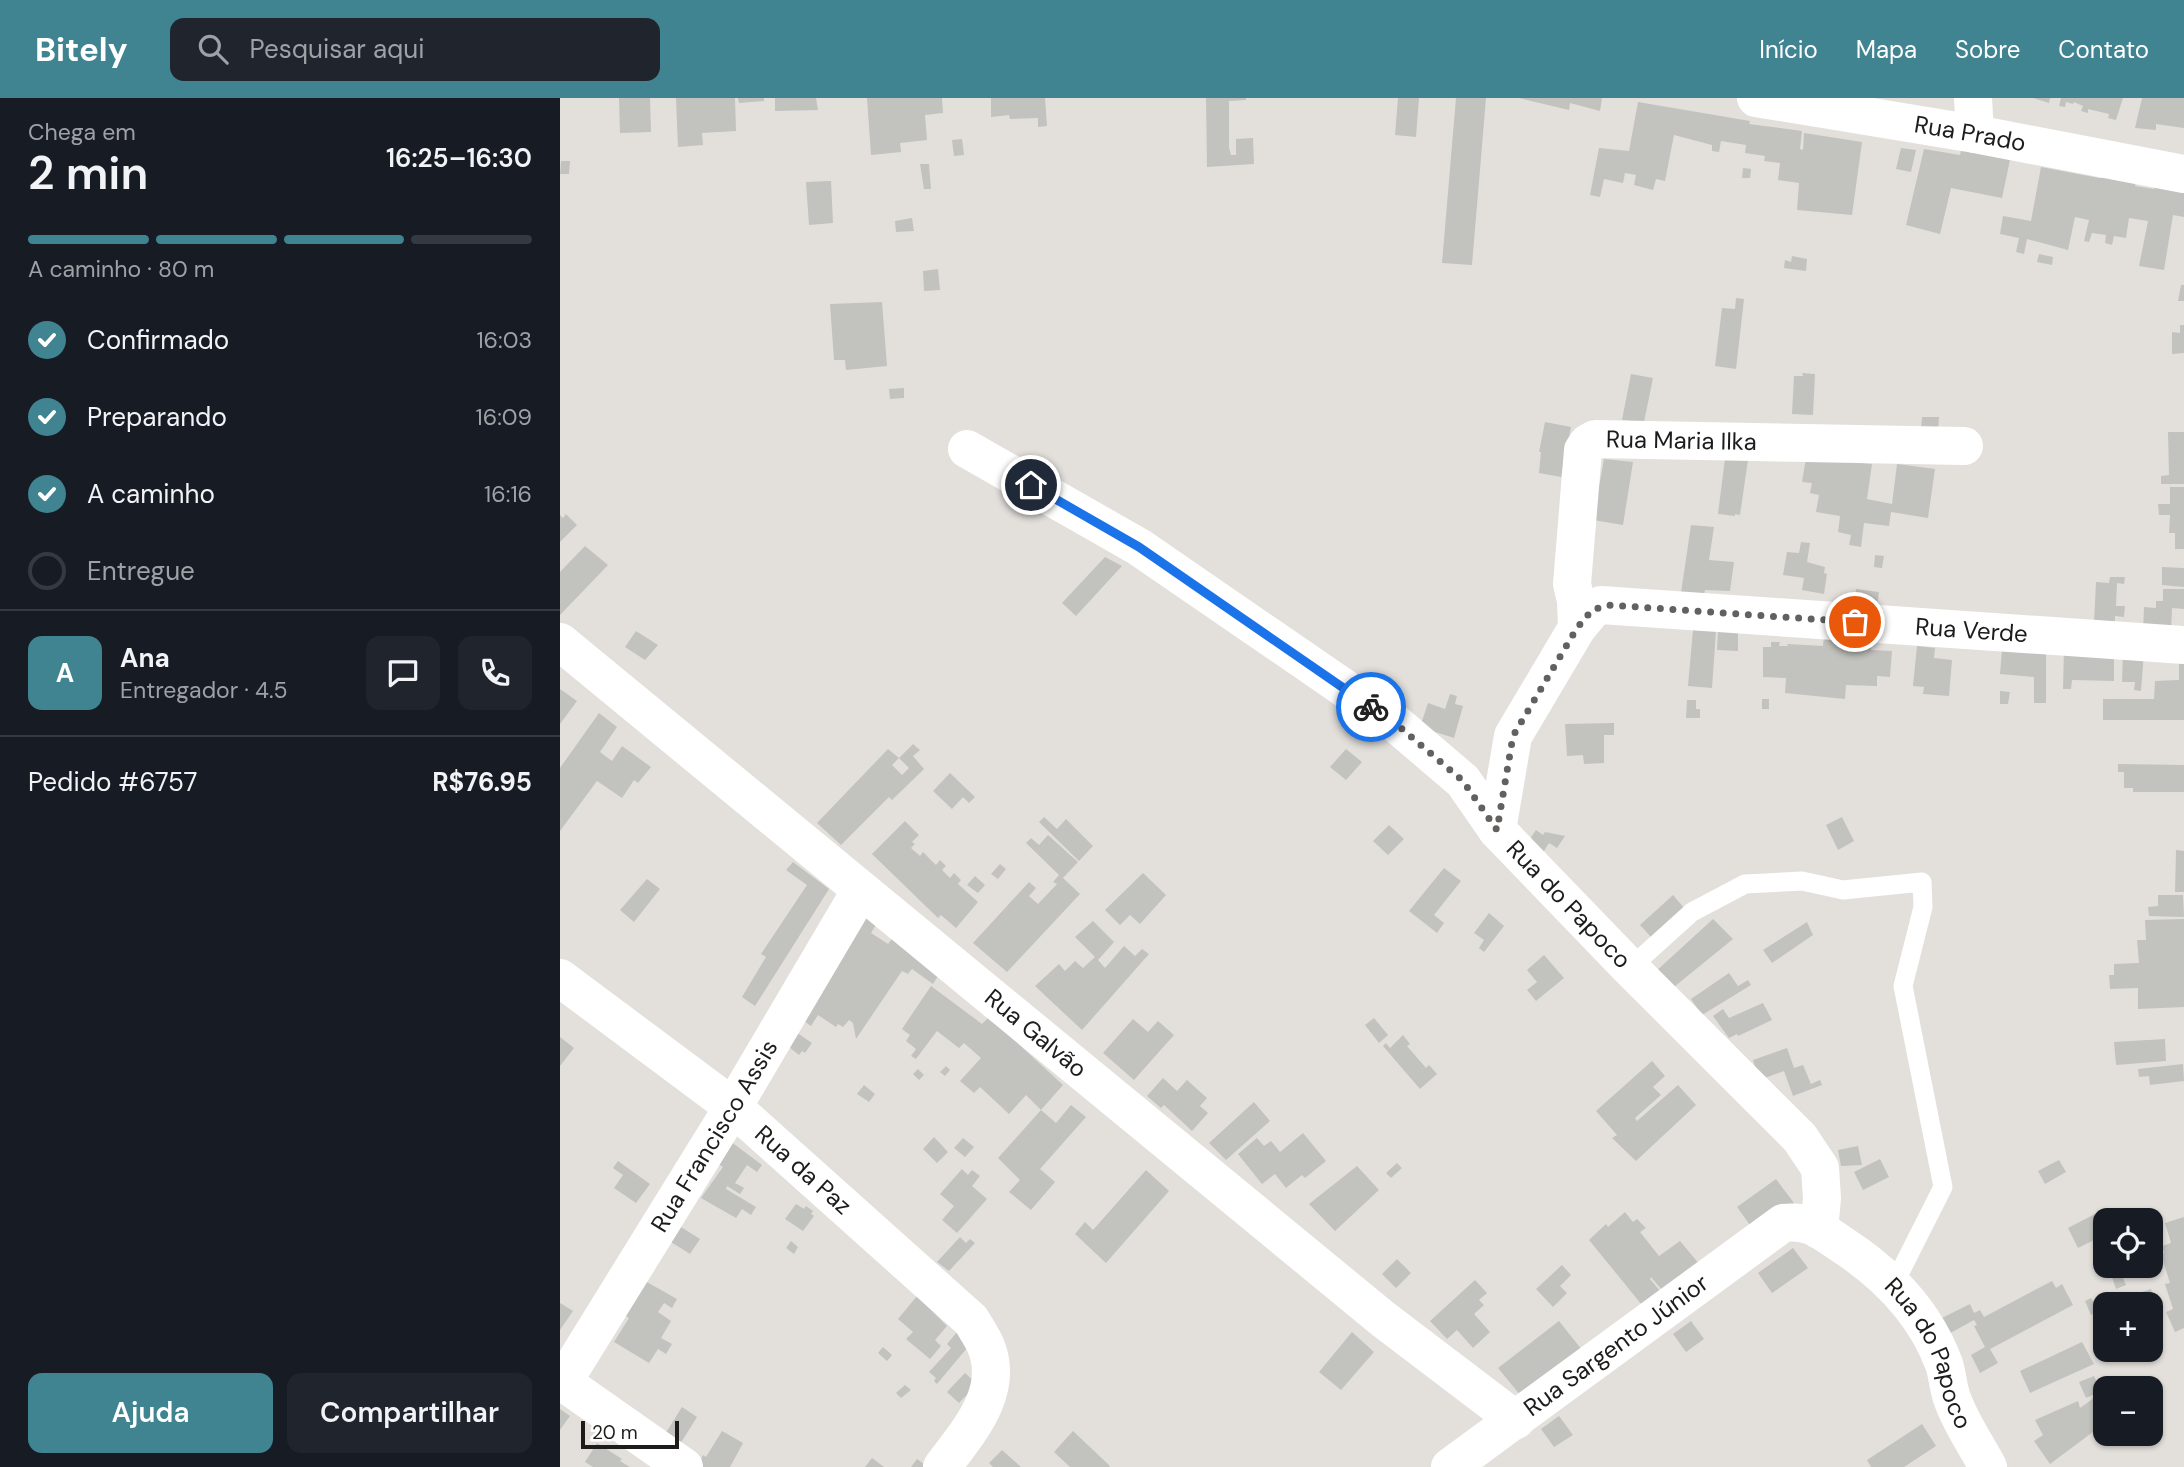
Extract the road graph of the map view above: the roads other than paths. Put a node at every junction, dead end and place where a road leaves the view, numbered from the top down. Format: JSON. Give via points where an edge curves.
{"nodes":[{"id":1,"x":1756,"y":98,"type":"edge"},
{"id":2,"x":1974,"y":116,"type":"edge"},
{"id":3,"x":2184,"y":174,"type":"edge"},
{"id":4,"x":1964,"y":446,"type":"dead end"},
{"id":5,"x":967,"y":449,"type":"dead end"},
{"id":6,"x":1585,"y":619,"type":"junction"},
{"id":7,"x":560,"y":642,"type":"edge"},
{"id":8,"x":2184,"y":645,"type":"edge"},
{"id":9,"x":1497,"y":830,"type":"junction"},
{"id":10,"x":862,"y":890,"type":"junction"},
{"id":11,"x":1630,"y":968,"type":"junction"},
{"id":12,"x":560,"y":978,"type":"edge"},
{"id":13,"x":733,"y":1107,"type":"junction"},
{"id":14,"x":1801,"y":1226,"type":"junction"},
{"id":15,"x":1894,"y":1284,"type":"junction"},
{"id":16,"x":561,"y":1381,"type":"edge"},
{"id":17,"x":1517,"y":1420,"type":"junction"},
{"id":18,"x":684,"y":1467,"type":"edge"},
{"id":19,"x":942,"y":1467,"type":"edge"},
{"id":20,"x":1450,"y":1467,"type":"edge"},
{"id":21,"x":1987,"y":1467,"type":"edge"}],
"edges":[{"from":1,"to":2,"type":"street","name":"Rua Prado"},
{"from":2,"to":3,"type":"street","name":"Rua Prado"},
{"from":4,"to":6,"type":"street","name":"Rua Maria Ilka","via":[[1595,439],[1583,450],[1572,584]]},
{"from":5,"to":9,"type":"street","name":"Rua do Papoco","via":[[1139,547],[1395,723],[1463,781]]},
{"from":6,"to":8,"type":"street","name":"Rua Verde","via":[[1608,605]]},
{"from":6,"to":9,"type":"street","via":[[1513,736]]},
{"from":7,"to":10,"type":"street","name":"Rua Galvão"},
{"from":9,"to":11,"type":"street","name":"Rua do Papoco"},
{"from":10,"to":13,"type":"street","name":"Rua Francisco Assis"},
{"from":10,"to":17,"type":"street","name":"Rua Galvão","via":[[1383,1319]]},
{"from":11,"to":14,"type":"street","name":"Rua do Papoco","via":[[1800,1139],[1820,1168],[1822,1198]]},
{"from":11,"to":15,"type":"lane","via":[[1692,912],[1745,884],[1802,881],[1843,890],[1922,882],[1923,907],[1903,986],[1942,1187]]},
{"from":12,"to":13,"type":"street","name":"Rua da Paz"},
{"from":13,"to":16,"type":"street","name":"Rua Francisco Assis"},
{"from":13,"to":19,"type":"street","name":"Rua da Paz","via":[[971,1320],[991,1363],[987,1399],[977,1421]]},
{"from":14,"to":15,"type":"street","name":"Rua do Papoco","via":[[1858,1255]]},
{"from":14,"to":17,"type":"street","name":"Rua Sargento Júnior"},
{"from":15,"to":21,"type":"street","name":"Rua do Papoco","via":[[1923,1323],[1944,1364],[1953,1401]]},
{"from":16,"to":18,"type":"street"},
{"from":17,"to":20,"type":"street","name":"Rua Sargento Júnior"}]}
